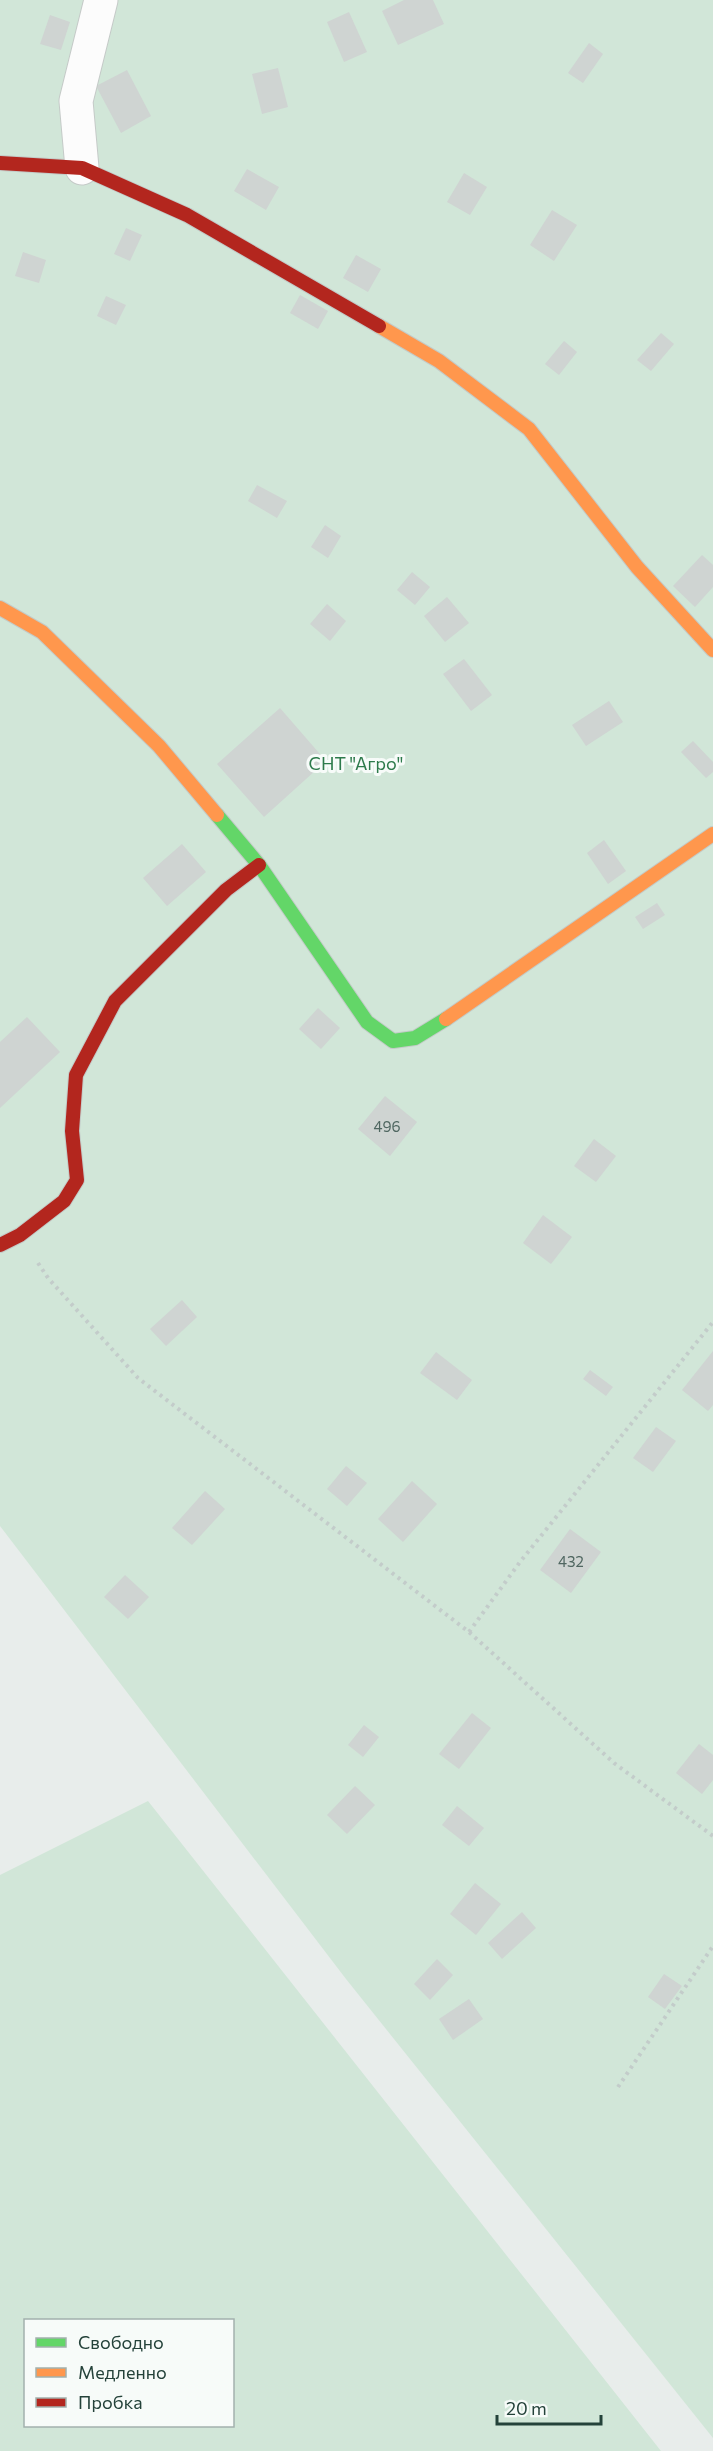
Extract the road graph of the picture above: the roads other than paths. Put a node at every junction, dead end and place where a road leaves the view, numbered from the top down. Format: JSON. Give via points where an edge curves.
{"nodes":[{"id":1,"x":101,"y":0,"type":"edge"},
{"id":2,"x":0,"y":163,"type":"edge"},
{"id":3,"x":82,"y":168,"type":"junction"},
{"id":4,"x":0,"y":608,"type":"edge"},
{"id":5,"x":713,"y":650,"type":"edge"},
{"id":6,"x":713,"y":834,"type":"edge"},
{"id":7,"x":259,"y":866,"type":"junction"},
{"id":8,"x":0,"y":1245,"type":"edge"}],
"edges":[{"from":1,"to":3,"type":"street","via":[[76,101]]},
{"from":2,"to":3,"type":"street"},
{"from":3,"to":5,"type":"street","via":[[197,220],[439,361],[529,429],[638,567]]},
{"from":4,"to":7,"type":"street","via":[[42,632],[159,746]]},
{"from":6,"to":7,"type":"street","via":[[461,1009],[415,1038],[393,1041],[367,1022]]},
{"from":7,"to":8,"type":"street","via":[[226,890],[115,1001],[76,1075],[72,1131],[77,1180],[64,1201],[20,1235]]}]}
